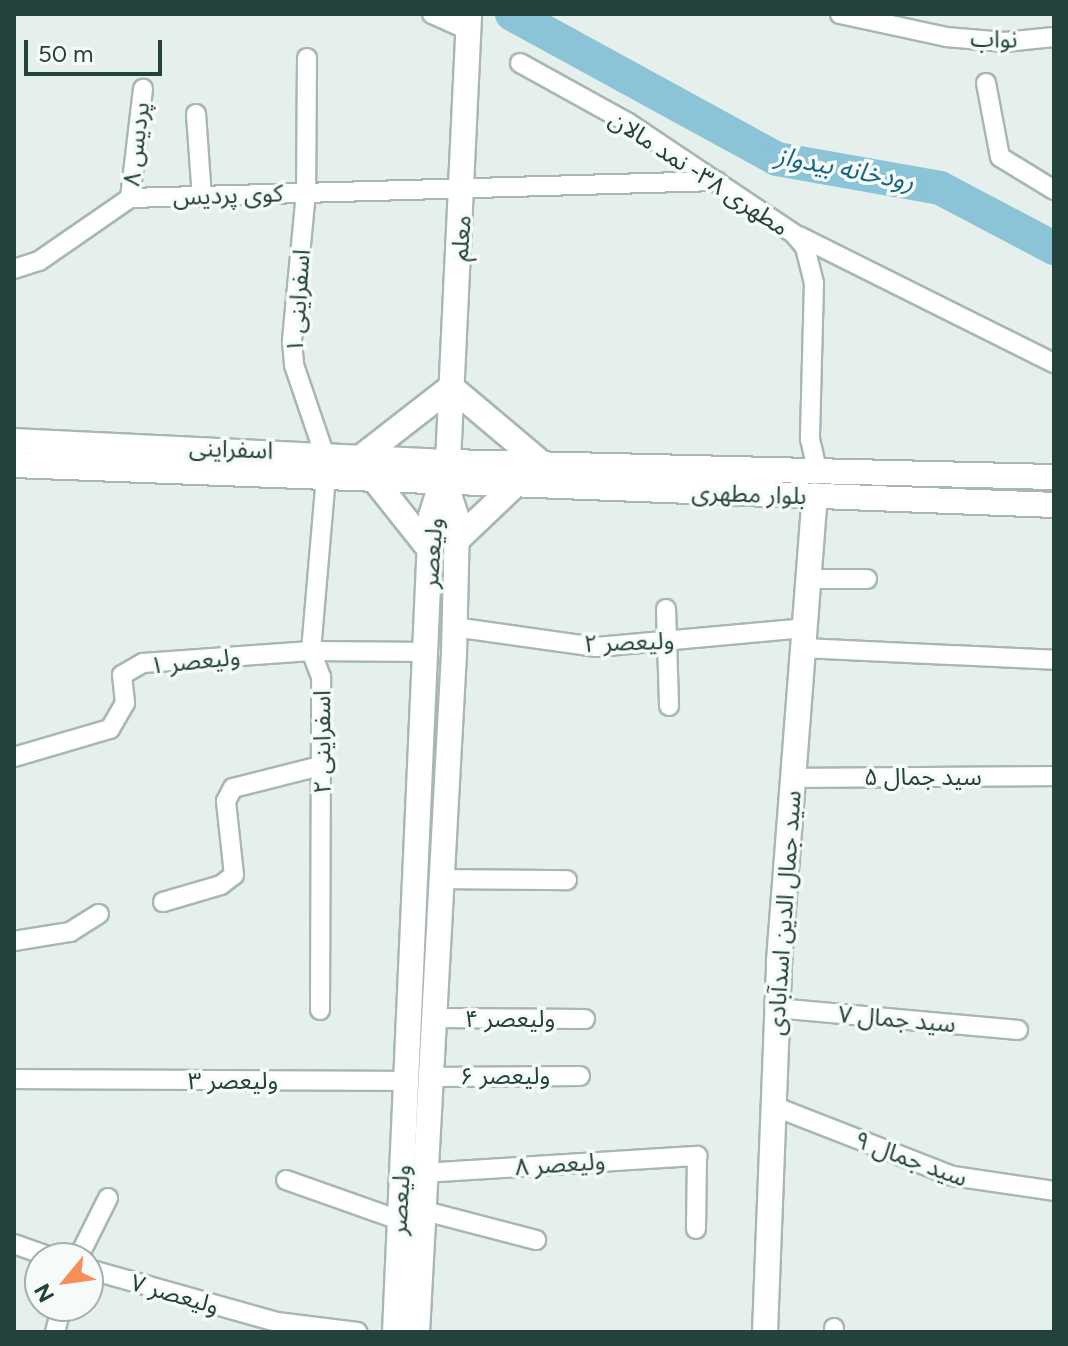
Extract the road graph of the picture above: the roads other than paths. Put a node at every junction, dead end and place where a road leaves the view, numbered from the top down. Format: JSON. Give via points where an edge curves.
{"nodes":[{"id":1,"x":432,"y":14,"type":"edge"},
{"id":2,"x":840,"y":14,"type":"edge"},
{"id":3,"x":469,"y":22,"type":"edge"},
{"id":4,"x":1054,"y":37,"type":"edge"},
{"id":5,"x":307,"y":58,"type":"dead end"},
{"id":6,"x":520,"y":63,"type":"dead end"},
{"id":7,"x":986,"y":83,"type":"dead end"},
{"id":8,"x":143,"y":89,"type":"dead end"},
{"id":9,"x":196,"y":114,"type":"dead end"},
{"id":10,"x":717,"y":181,"type":"junction"},
{"id":11,"x":464,"y":186,"type":"junction"},
{"id":12,"x":1054,"y":190,"type":"edge"},
{"id":13,"x":306,"y":192,"type":"junction"},
{"id":14,"x":202,"y":197,"type":"junction"},
{"id":15,"x":130,"y":198,"type":"junction"},
{"id":16,"x":794,"y":234,"type":"junction"},
{"id":17,"x":14,"y":269,"type":"edge"},
{"id":18,"x":1054,"y":363,"type":"edge"},
{"id":19,"x":451,"y":387,"type":"junction"},
{"id":20,"x":14,"y":441,"type":"edge"},
{"id":21,"x":365,"y":454,"type":"junction"},
{"id":22,"x":212,"y":461,"type":"junction"},
{"id":23,"x":540,"y":462,"type":"junction"},
{"id":24,"x":325,"y":464,"type":"junction"},
{"id":25,"x":14,"y":465,"type":"edge"},
{"id":26,"x":817,"y":469,"type":"junction"},
{"id":27,"x":446,"y":473,"type":"junction"},
{"id":28,"x":1054,"y":477,"type":"edge"},
{"id":29,"x":373,"y":478,"type":"junction"},
{"id":30,"x":513,"y":487,"type":"junction"},
{"id":31,"x":815,"y":495,"type":"junction"},
{"id":32,"x":1054,"y":505,"type":"edge"},
{"id":33,"x":456,"y":541,"type":"junction"},
{"id":34,"x":430,"y":550,"type":"junction"},
{"id":35,"x":808,"y":579,"type":"junction"},
{"id":36,"x":867,"y":579,"type":"dead end"},
{"id":37,"x":666,"y":609,"type":"dead end"},
{"id":38,"x":454,"y":627,"type":"junction"},
{"id":39,"x":804,"y":638,"type":"junction"},
{"id":40,"x":670,"y":641,"type":"junction"},
{"id":41,"x":311,"y":651,"type":"junction"},
{"id":42,"x":428,"y":652,"type":"junction"},
{"id":43,"x":454,"y":654,"type":"junction"},
{"id":44,"x":1054,"y":660,"type":"edge"},
{"id":45,"x":669,"y":706,"type":"dead end"},
{"id":46,"x":14,"y":757,"type":"edge"},
{"id":47,"x":320,"y":766,"type":"junction"},
{"id":48,"x":1054,"y":776,"type":"edge"},
{"id":49,"x":793,"y":778,"type":"junction"},
{"id":50,"x":443,"y":879,"type":"junction"},
{"id":51,"x":567,"y":880,"type":"dead end"},
{"id":52,"x":163,"y":902,"type":"dead end"},
{"id":53,"x":99,"y":914,"type":"dead end"},
{"id":54,"x":14,"y":941,"type":"edge"},
{"id":55,"x":777,"y":1008,"type":"junction"},
{"id":56,"x":320,"y":1010,"type":"dead end"},
{"id":57,"x":434,"y":1018,"type":"junction"},
{"id":58,"x":585,"y":1019,"type":"dead end"},
{"id":59,"x":1018,"y":1030,"type":"dead end"},
{"id":60,"x":580,"y":1076,"type":"dead end"},
{"id":61,"x":14,"y":1079,"type":"edge"},
{"id":62,"x":419,"y":1079,"type":"junction"},
{"id":63,"x":773,"y":1106,"type":"junction"},
{"id":64,"x":424,"y":1173,"type":"junction"},
{"id":65,"x":286,"y":1180,"type":"dead end"},
{"id":66,"x":1054,"y":1191,"type":"edge"},
{"id":67,"x":108,"y":1198,"type":"dead end"},
{"id":68,"x":413,"y":1218,"type":"junction"},
{"id":69,"x":696,"y":1229,"type":"dead end"},
{"id":70,"x":536,"y":1240,"type":"dead end"},
{"id":71,"x":86,"y":1242,"type":"edge"},
{"id":72,"x":104,"y":1273,"type":"edge"},
{"id":73,"x":357,"y":1332,"type":"edge"},
{"id":74,"x":395,"y":1332,"type":"edge"},
{"id":75,"x":417,"y":1332,"type":"edge"},
{"id":76,"x":765,"y":1332,"type":"edge"}],
"edges":[{"from":1,"to":3,"type":"street"},
{"from":2,"to":4,"type":"street","name":"نواب","via":[[946,37],[1005,42]]},
{"from":3,"to":11,"type":"main road","name":"معلم"},
{"from":5,"to":13,"type":"street","name":"اسفراینی ۱"},
{"from":6,"to":10,"type":"street","name":"مطهری ۳۸- نمد مالان"},
{"from":7,"to":12,"type":"street","via":[[1000,157]]},
{"from":8,"to":15,"type":"street","name":"پردیس ۸"},
{"from":9,"to":14,"type":"street"},
{"from":10,"to":11,"type":"street","name":"کوی پردیس"},
{"from":10,"to":16,"type":"street","name":"مطهری ۳۸- نمد مالان"},
{"from":11,"to":13,"type":"street","name":"کوی پردیس"},
{"from":11,"to":19,"type":"main road","name":"معلم"},
{"from":13,"to":14,"type":"street","name":"کوی پردیس"},
{"from":13,"to":24,"type":"street","name":"اسفراینی ۱","via":[[294,365]]},
{"from":14,"to":15,"type":"street","name":"کوی پردیس"},
{"from":15,"to":17,"type":"street","via":[[39,261]]},
{"from":16,"to":18,"type":"street"},
{"from":16,"to":26,"type":"street","name":"مطهری ۳۸- نمد مالان","via":[[808,255],[814,283],[810,439]]},
{"from":19,"to":21,"type":"main road"},
{"from":19,"to":23,"type":"main road"},
{"from":19,"to":27,"type":"main road","name":"معلم"},
{"from":20,"to":22,"type":"main road","name":"اسفراینی"},
{"from":21,"to":24,"type":"main road","name":"اسفراینی"},
{"from":21,"to":27,"type":"main road","name":"اسفراینی"},
{"from":22,"to":24,"type":"main road","name":"اسفراینی"},
{"from":22,"to":25,"type":"main road","name":"اسفراینی"},
{"from":23,"to":26,"type":"main road","name":"بلوار مطهری"},
{"from":23,"to":27,"type":"main road","name":"بلوار مطهری"},
{"from":24,"to":29,"type":"main road","name":"اسفراینی"},
{"from":24,"to":41,"type":"street","name":"اسفراینی ۲"},
{"from":26,"to":28,"type":"main road","name":"بلوار مطهری"},
{"from":27,"to":29,"type":"main road","name":"اسفراینی"},
{"from":27,"to":30,"type":"main road","name":"بلوار مطهری"},
{"from":27,"to":33,"type":"main road","name":"ولیعصر","via":[[457,519]]},
{"from":27,"to":34,"type":"main road","name":"ولیعصر","via":[[431,516]]},
{"from":29,"to":34,"type":"main road"},
{"from":30,"to":31,"type":"main road","name":"بلوار مطهری"},
{"from":30,"to":33,"type":"main road"},
{"from":31,"to":32,"type":"main road","name":"بلوار مطهری"},
{"from":31,"to":35,"type":"main road","name":"سید جمال الدین اسدآبادی"},
{"from":33,"to":38,"type":"main road","name":"ولیعصر"},
{"from":34,"to":42,"type":"main road","name":"ولیعصر"},
{"from":35,"to":36,"type":"street"},
{"from":35,"to":39,"type":"main road","name":"سید جمال الدین اسدآبادی"},
{"from":37,"to":40,"type":"street"},
{"from":38,"to":40,"type":"street","name":"ولیعصر ۲","via":[[597,647]]},
{"from":38,"to":43,"type":"main road","name":"ولیعصر"},
{"from":39,"to":40,"type":"street","name":"ولیعصر ۲"},
{"from":39,"to":44,"type":"street","name":"ولیعصر ۲"},
{"from":39,"to":49,"type":"main road","name":"سید جمال الدین اسدآبادی"},
{"from":40,"to":45,"type":"street"},
{"from":41,"to":42,"type":"street","name":"ولیعصر ۱"},
{"from":41,"to":46,"type":"street","name":"ولیعصر ۱","via":[[143,663],[122,675],[125,703],[110,729]]},
{"from":41,"to":47,"type":"street","name":"اسفراینی ۲","via":[[321,677]]},
{"from":42,"to":43,"type":"main road"},
{"from":42,"to":62,"type":"main road","name":"ولیعصر"},
{"from":43,"to":50,"type":"main road","name":"ولیعصر"},
{"from":47,"to":52,"type":"street","via":[[233,788],[226,801],[234,875],[221,885]]},
{"from":47,"to":56,"type":"street","name":"اسفراینی ۲"},
{"from":48,"to":49,"type":"street","name":"سید جمال ۵"},
{"from":49,"to":55,"type":"main road","name":"سید جمال الدین اسدآبادی"},
{"from":50,"to":51,"type":"street"},
{"from":50,"to":57,"type":"main road","name":"ولیعصر"},
{"from":53,"to":54,"type":"street","via":[[70,932]]},
{"from":55,"to":59,"type":"street","name":"سید جمال ۷"},
{"from":55,"to":63,"type":"main road","name":"سید جمال الدین اسدآبادی"},
{"from":57,"to":58,"type":"street","name":"ولیعصر ۴"},
{"from":57,"to":62,"type":"main road","name":"ولیعصر"},
{"from":60,"to":62,"type":"street","name":"ولیعصر ۶"},
{"from":61,"to":62,"type":"street","name":"ولیعصر ۳"},
{"from":62,"to":64,"type":"main road","name":"ولیعصر"},
{"from":62,"to":68,"type":"main road","name":"ولیعصر"},
{"from":63,"to":66,"type":"street","name":"سید جمال ۹","via":[[953,1176]]},
{"from":63,"to":76,"type":"main road","name":"سید جمال الدین اسدآبادی"},
{"from":64,"to":68,"type":"main road","name":"ولیعصر"},
{"from":64,"to":69,"type":"street","name":"ولیعصر ۸","via":[[697,1156]]},
{"from":65,"to":68,"type":"street"},
{"from":67,"to":71,"type":"street"},
{"from":68,"to":70,"type":"street"},
{"from":68,"to":74,"type":"main road","name":"ولیعصر"},
{"from":68,"to":75,"type":"main road","name":"ولیعصر"},
{"from":72,"to":73,"type":"street","name":"ولیعصر ۷","via":[[277,1322]]}]}
